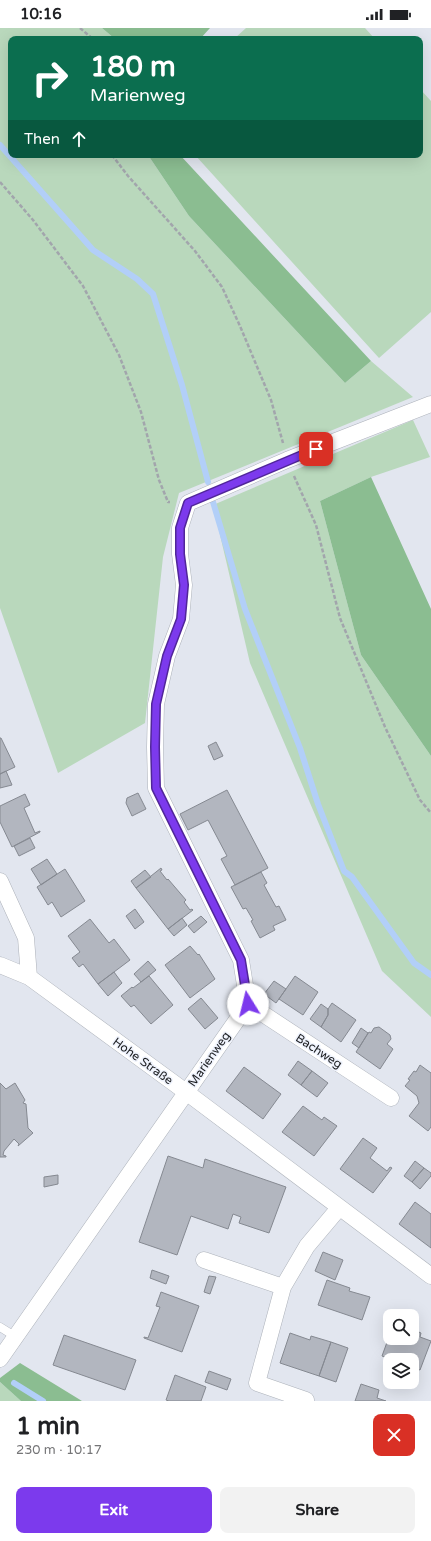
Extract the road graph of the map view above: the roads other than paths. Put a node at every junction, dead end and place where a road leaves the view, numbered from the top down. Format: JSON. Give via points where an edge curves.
{"nodes":[{"id":1,"x":431,"y":404,"type":"edge"},
{"id":2,"x":0,"y":881,"type":"edge"},
{"id":3,"x":0,"y":964,"type":"edge"},
{"id":4,"x":29,"y":978,"type":"junction"},
{"id":5,"x":248,"y":1004,"type":"junction"},
{"id":6,"x":186,"y":1092,"type":"junction"},
{"id":7,"x":390,"y":1098,"type":"dead end"},
{"id":8,"x":339,"y":1208,"type":"junction"},
{"id":9,"x":204,"y":1260,"type":"dead end"},
{"id":10,"x":431,"y":1276,"type":"edge"},
{"id":11,"x":283,"y":1287,"type":"junction"},
{"id":12,"x":0,"y":1327,"type":"edge"},
{"id":13,"x":16,"y":1337,"type":"junction"},
{"id":14,"x":0,"y":1359,"type":"edge"},
{"id":15,"x":306,"y":1400,"type":"dead end"}],
"edges":[{"from":1,"to":5,"type":"street","via":[[287,460],[188,503],[180,528],[184,585],[181,619],[167,656],[156,704],[156,788],[241,960]]},
{"from":2,"to":4,"type":"street","via":[[26,938]]},
{"from":3,"to":4,"type":"street","name":"Hohe Straße"},
{"from":4,"to":6,"type":"street","name":"Hohe Straße"},
{"from":5,"to":6,"type":"street","name":"Marienweg"},
{"from":5,"to":7,"type":"street","name":"Bachweg"},
{"from":6,"to":8,"type":"street","name":"Hohe Straße"},
{"from":6,"to":13,"type":"street","name":"Marienweg"},
{"from":8,"to":10,"type":"street","name":"Hohe Straße"},
{"from":8,"to":11,"type":"street","via":[[308,1246]]},
{"from":9,"to":11,"type":"street"},
{"from":11,"to":15,"type":"street","via":[[257,1383]]},
{"from":12,"to":13,"type":"lane"},
{"from":13,"to":14,"type":"street","name":"Marienweg"}]}
